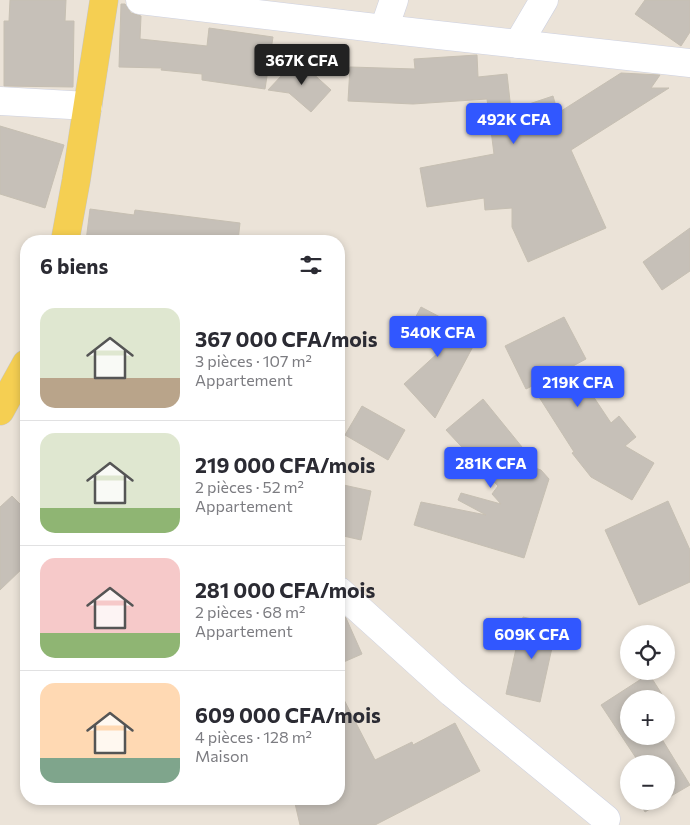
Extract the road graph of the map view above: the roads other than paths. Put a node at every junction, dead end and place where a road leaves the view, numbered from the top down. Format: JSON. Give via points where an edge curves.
{"nodes":[{"id":1,"x":104,"y":0,"type":"edge"},
{"id":2,"x":140,"y":0,"type":"edge"},
{"id":3,"x":394,"y":0,"type":"edge"},
{"id":4,"x":544,"y":0,"type":"edge"},
{"id":5,"x":384,"y":29,"type":"junction"},
{"id":6,"x":518,"y":44,"type":"junction"},
{"id":7,"x":690,"y":64,"type":"edge"},
{"id":8,"x":0,"y":101,"type":"edge"},
{"id":9,"x":88,"y":106,"type":"junction"},
{"id":10,"x":66,"y":235,"type":"edge"},
{"id":11,"x":20,"y":379,"type":"edge"},
{"id":12,"x":0,"y":411,"type":"edge"},
{"id":13,"x":345,"y":596,"type":"edge"},
{"id":14,"x":606,"y":819,"type":"dead end"}],
"edges":[{"from":1,"to":9,"type":"main road"},
{"from":2,"to":5,"type":"street"},
{"from":3,"to":5,"type":"street"},
{"from":4,"to":6,"type":"street"},
{"from":5,"to":6,"type":"street"},
{"from":6,"to":7,"type":"street"},
{"from":8,"to":9,"type":"street"},
{"from":9,"to":10,"type":"main road"},
{"from":11,"to":12,"type":"main road"},
{"from":13,"to":14,"type":"street","via":[[452,693]]}]}
